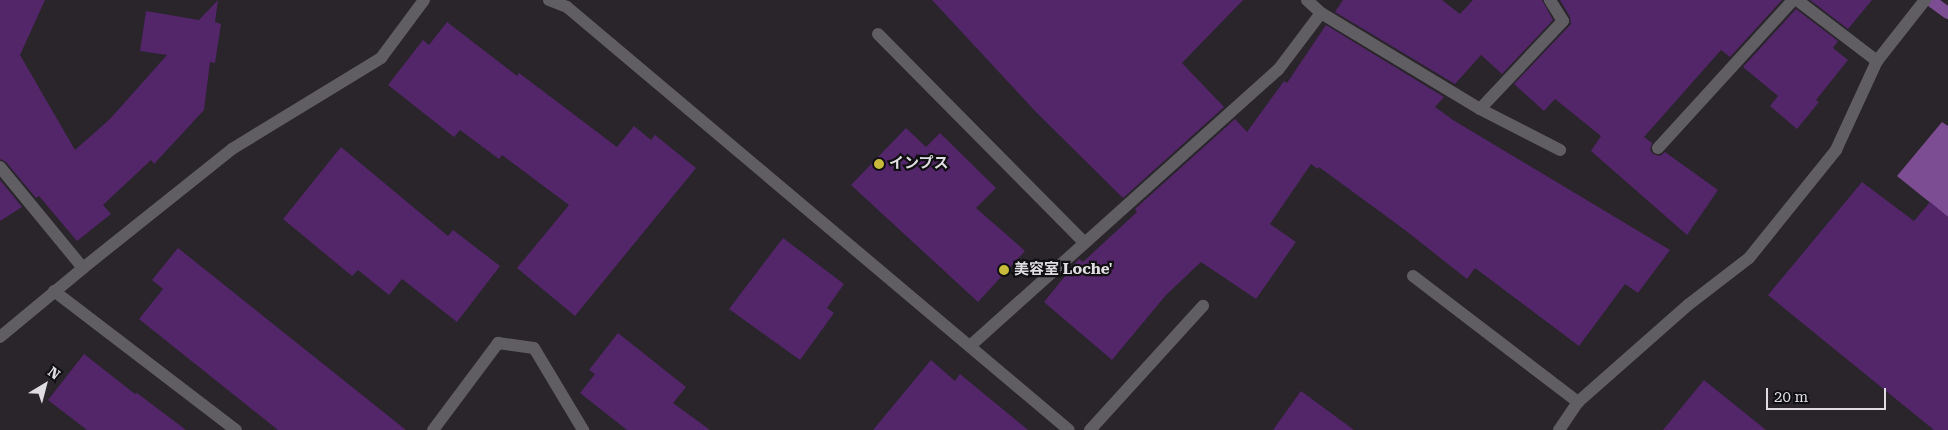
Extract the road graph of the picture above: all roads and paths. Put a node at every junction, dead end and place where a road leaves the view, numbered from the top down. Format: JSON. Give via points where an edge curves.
{"nodes":[{"id":1,"x":424,"y":0,"type":"edge"},
{"id":2,"x":549,"y":0,"type":"edge"},
{"id":3,"x":1308,"y":0,"type":"edge"},
{"id":4,"x":1550,"y":0,"type":"edge"},
{"id":5,"x":1795,"y":0,"type":"edge"},
{"id":6,"x":1924,"y":2,"type":"edge"},
{"id":7,"x":1321,"y":13,"type":"junction"},
{"id":8,"x":878,"y":34,"type":"dead end"},
{"id":9,"x":1877,"y":61,"type":"junction"},
{"id":10,"x":1480,"y":109,"type":"junction"},
{"id":11,"x":1658,"y":148,"type":"dead end"},
{"id":12,"x":1560,"y":150,"type":"dead end"},
{"id":13,"x":0,"y":167,"type":"edge"},
{"id":14,"x":1085,"y":243,"type":"junction"},
{"id":15,"x":83,"y":268,"type":"junction"},
{"id":16,"x":1413,"y":276,"type":"dead end"},
{"id":17,"x":54,"y":291,"type":"junction"},
{"id":18,"x":1203,"y":306,"type":"dead end"},
{"id":19,"x":0,"y":338,"type":"edge"},
{"id":20,"x":970,"y":346,"type":"junction"},
{"id":21,"x":1578,"y":402,"type":"junction"},
{"id":22,"x":236,"y":430,"type":"edge"},
{"id":23,"x":432,"y":430,"type":"edge"},
{"id":24,"x":583,"y":430,"type":"edge"},
{"id":25,"x":1069,"y":430,"type":"edge"},
{"id":26,"x":1090,"y":430,"type":"edge"},
{"id":27,"x":1559,"y":430,"type":"edge"}],
"edges":[{"from":1,"to":15,"type":"street","via":[[381,58],[232,149]]},
{"from":2,"to":20,"type":"street","via":[[567,7]]},
{"from":3,"to":7,"type":"street"},
{"from":4,"to":10,"type":"street","via":[[1563,21]]},
{"from":5,"to":9,"type":"street"},
{"from":5,"to":11,"type":"street"},
{"from":6,"to":9,"type":"street"},
{"from":7,"to":10,"type":"street"},
{"from":7,"to":14,"type":"street","via":[[1278,70]]},
{"from":8,"to":14,"type":"street"},
{"from":9,"to":21,"type":"street","via":[[1836,150],[1749,258],[1688,305]]},
{"from":10,"to":12,"type":"street"},
{"from":13,"to":15,"type":"street"},
{"from":14,"to":20,"type":"street"},
{"from":15,"to":17,"type":"street"},
{"from":16,"to":21,"type":"street"},
{"from":17,"to":19,"type":"street"},
{"from":17,"to":22,"type":"street"},
{"from":18,"to":26,"type":"street"},
{"from":20,"to":25,"type":"street"},
{"from":21,"to":27,"type":"street"},
{"from":23,"to":24,"type":"street","via":[[498,343],[534,348]]}]}
